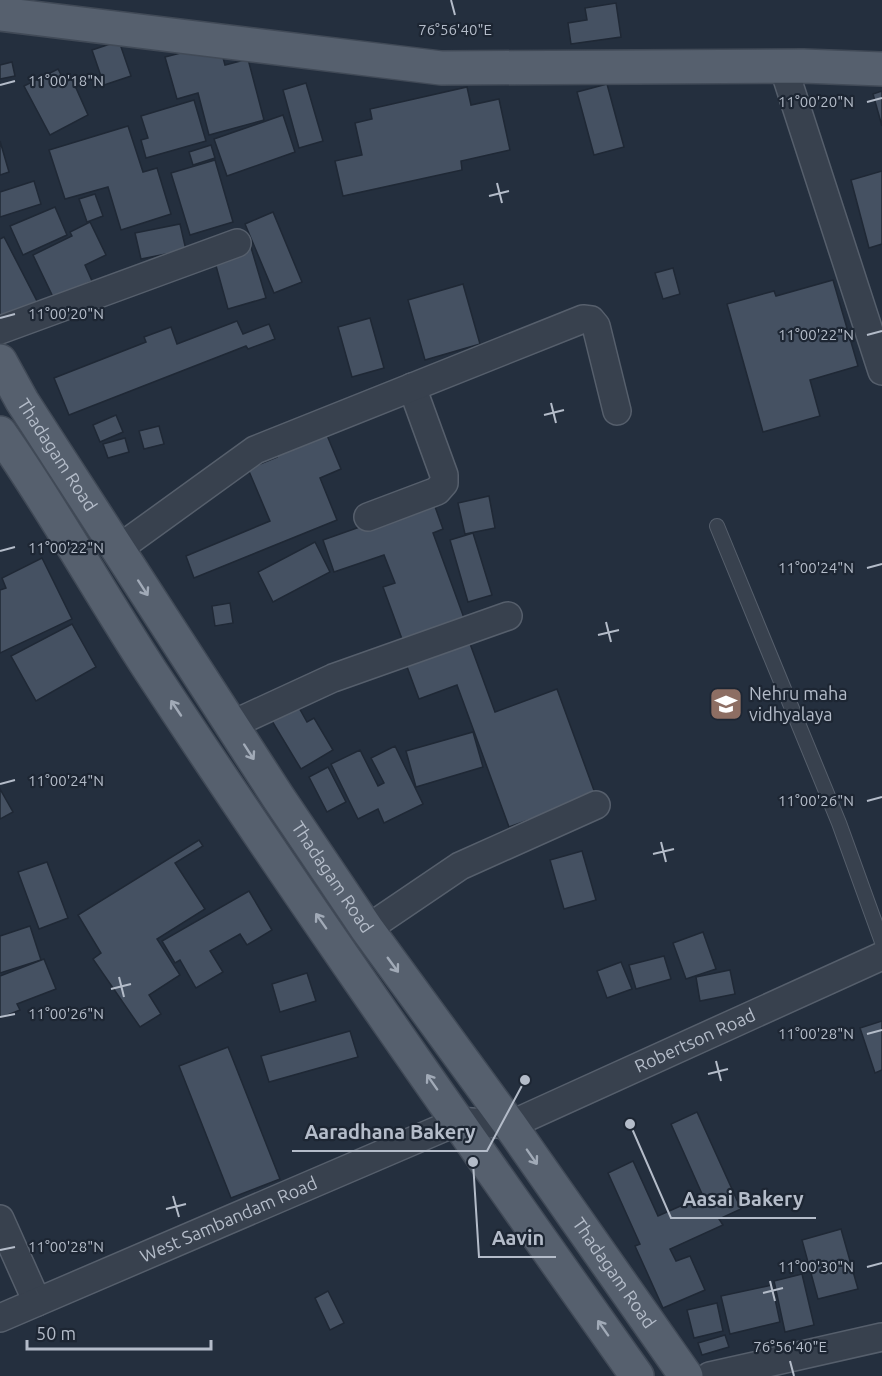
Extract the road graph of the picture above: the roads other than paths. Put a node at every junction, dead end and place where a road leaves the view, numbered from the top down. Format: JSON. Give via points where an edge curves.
{"nodes":[{"id":1,"x":0,"y":14,"type":"edge"},
{"id":2,"x":783,"y":66,"type":"junction"},
{"id":3,"x":882,"y":69,"type":"edge"},
{"id":4,"x":237,"y":243,"type":"dead end"},
{"id":5,"x":0,"y":330,"type":"edge"},
{"id":6,"x":0,"y":361,"type":"edge"},
{"id":7,"x":882,"y":371,"type":"edge"},
{"id":8,"x":412,"y":387,"type":"junction"},
{"id":9,"x":617,"y":411,"type":"dead end"},
{"id":10,"x":0,"y":434,"type":"edge"},
{"id":11,"x":368,"y":518,"type":"dead end"},
{"id":12,"x":717,"y":526,"type":"dead end"},
{"id":13,"x":118,"y":549,"type":"junction"},
{"id":14,"x":508,"y":616,"type":"dead end"},
{"id":15,"x":231,"y":725,"type":"junction"},
{"id":16,"x":596,"y":805,"type":"dead end"},
{"id":17,"x":367,"y":929,"type":"junction"},
{"id":18,"x":882,"y":942,"type":"edge"},
{"id":19,"x":882,"y":956,"type":"edge"},
{"id":20,"x":459,"y":1121,"type":"junction"},
{"id":21,"x":510,"y":1125,"type":"junction"},
{"id":22,"x":0,"y":1219,"type":"edge"},
{"id":23,"x":37,"y":1302,"type":"junction"},
{"id":24,"x":0,"y":1318,"type":"edge"},
{"id":25,"x":882,"y":1337,"type":"edge"},
{"id":26,"x":637,"y":1376,"type":"edge"},
{"id":27,"x":686,"y":1376,"type":"edge"},
{"id":28,"x":710,"y":1376,"type":"edge"}],
"edges":[{"from":1,"to":2,"type":"main road","via":[[441,68]]},
{"from":2,"to":3,"type":"main road"},
{"from":2,"to":7,"type":"street"},
{"from":4,"to":5,"type":"street"},
{"from":6,"to":13,"type":"main road","name":"Thadagam Road"},
{"from":8,"to":9,"type":"street","via":[[584,319],[596,326]]},
{"from":8,"to":11,"type":"street","via":[[444,483],[437,491]]},
{"from":8,"to":13,"type":"street","via":[[255,450]]},
{"from":20,"to":10,"type":"main road","name":"Thadagam Road","one_way":true,"via":[[149,669],[34,482]]},
{"from":12,"to":18,"type":"lane","via":[[839,823]]},
{"from":13,"to":15,"type":"main road","name":"Thadagam Road","one_way":true},
{"from":14,"to":15,"type":"street","via":[[333,678]]},
{"from":15,"to":17,"type":"main road","name":"Thadagam Road","one_way":true},
{"from":16,"to":17,"type":"street","via":[[460,866]]},
{"from":17,"to":21,"type":"main road","name":"Thadagam Road","one_way":true},
{"from":19,"to":21,"type":"street","name":"Robertson Road"},
{"from":20,"to":21,"type":"street"},
{"from":20,"to":23,"type":"street","name":"West Sambandam Road"},
{"from":26,"to":20,"type":"main road","name":"Thadagam Road","one_way":true},
{"from":21,"to":27,"type":"main road","name":"Thadagam Road","one_way":true},
{"from":22,"to":23,"type":"street"},
{"from":23,"to":24,"type":"street","name":"West Sambandam Road"},
{"from":25,"to":28,"type":"street"}]}
